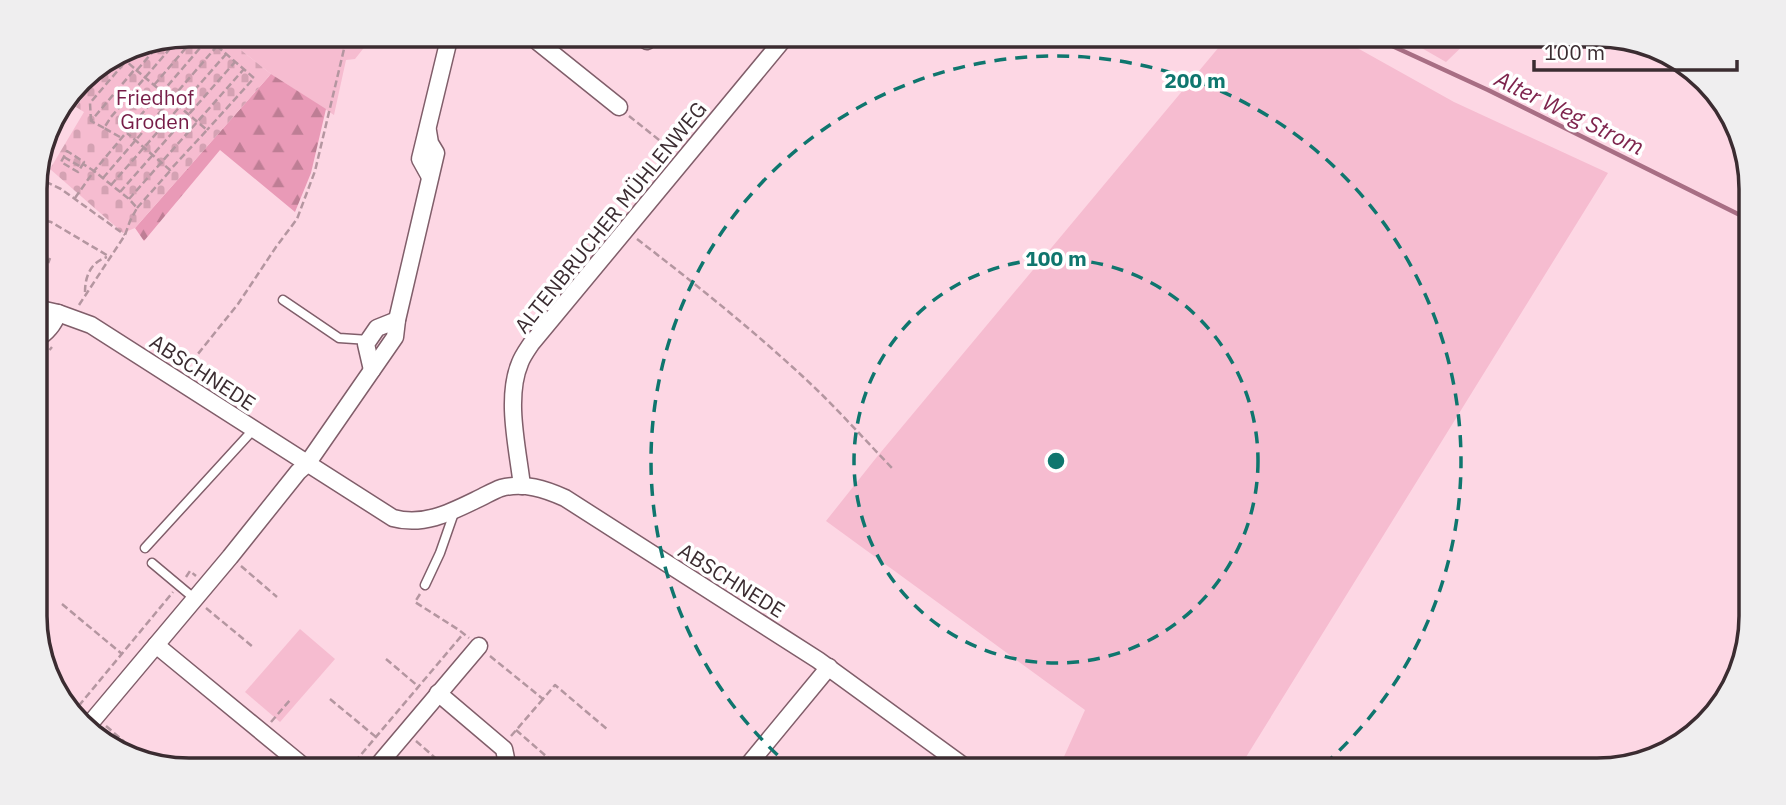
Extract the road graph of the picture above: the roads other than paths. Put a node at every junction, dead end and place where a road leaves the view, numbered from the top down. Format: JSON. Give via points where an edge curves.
{"nodes":[{"id":1,"x":447,"y":48,"type":"edge"},
{"id":2,"x":545,"y":48,"type":"edge"},
{"id":3,"x":777,"y":48,"type":"edge"},
{"id":4,"x":619,"y":107,"type":"road end"},
{"id":5,"x":283,"y":300,"type":"dead end"},
{"id":6,"x":48,"y":308,"type":"edge"},
{"id":7,"x":58,"y":313,"type":"junction"},
{"id":8,"x":397,"y":320,"type":"junction"},
{"id":9,"x":48,"y":330,"type":"edge"},
{"id":10,"x":369,"y":340,"type":"junction"},
{"id":11,"x":372,"y":370,"type":"junction"},
{"id":12,"x":253,"y":430,"type":"junction"},
{"id":13,"x":307,"y":464,"type":"junction"},
{"id":14,"x":522,"y":486,"type":"junction"},
{"id":15,"x":456,"y":510,"type":"junction"},
{"id":16,"x":145,"y":548,"type":"dead end"},
{"id":17,"x":152,"y":563,"type":"dead end"},
{"id":18,"x":425,"y":585,"type":"road end"},
{"id":19,"x":195,"y":599,"type":"junction"},
{"id":20,"x":156,"y":645,"type":"junction"},
{"id":21,"x":479,"y":646,"type":"road end"},
{"id":22,"x":829,"y":667,"type":"junction"},
{"id":23,"x":438,"y":694,"type":"junction"},
{"id":24,"x":94,"y":720,"type":"edge"},
{"id":25,"x":951,"y":757,"type":"edge"},
{"id":26,"x":293,"y":758,"type":"edge"},
{"id":27,"x":384,"y":758,"type":"edge"},
{"id":28,"x":506,"y":758,"type":"edge"},
{"id":29,"x":754,"y":758,"type":"edge"}],
"edges":[{"from":1,"to":8,"type":"street","via":[[420,159],[430,177]]},
{"from":2,"to":4,"type":"street"},
{"from":3,"to":14,"type":"street","name":"ALTENBRUCHER MÜHLENWEG","via":[[520,362],[513,396]]},
{"from":5,"to":10,"type":"lane","via":[[339,338]]},
{"from":6,"to":7,"type":"street","name":"ABSCHNEDE"},
{"from":7,"to":9,"type":"street"},
{"from":7,"to":12,"type":"street","name":"ABSCHNEDE","via":[[90,325]]},
{"from":8,"to":10,"type":"street","via":[[377,328]]},
{"from":8,"to":11,"type":"street","via":[[395,337]]},
{"from":10,"to":11,"type":"street"},
{"from":11,"to":13,"type":"street"},
{"from":12,"to":13,"type":"street","name":"ABSCHNEDE"},
{"from":12,"to":16,"type":"lane"},
{"from":13,"to":15,"type":"street","name":"ABSCHNEDE","via":[[393,518],[420,521]]},
{"from":13,"to":19,"type":"street"},
{"from":14,"to":15,"type":"street","name":"ABSCHNEDE","via":[[501,488]]},
{"from":14,"to":22,"type":"street","name":"ABSCHNEDE","via":[[544,488],[565,498]]},
{"from":15,"to":18,"type":"lane"},
{"from":17,"to":19,"type":"lane"},
{"from":19,"to":20,"type":"street"},
{"from":20,"to":24,"type":"street"},
{"from":20,"to":26,"type":"street"},
{"from":21,"to":23,"type":"street"},
{"from":22,"to":25,"type":"street","name":"ABSCHNEDE"},
{"from":22,"to":29,"type":"street"},
{"from":23,"to":27,"type":"street"},
{"from":23,"to":28,"type":"street","via":[[502,747]]}]}
